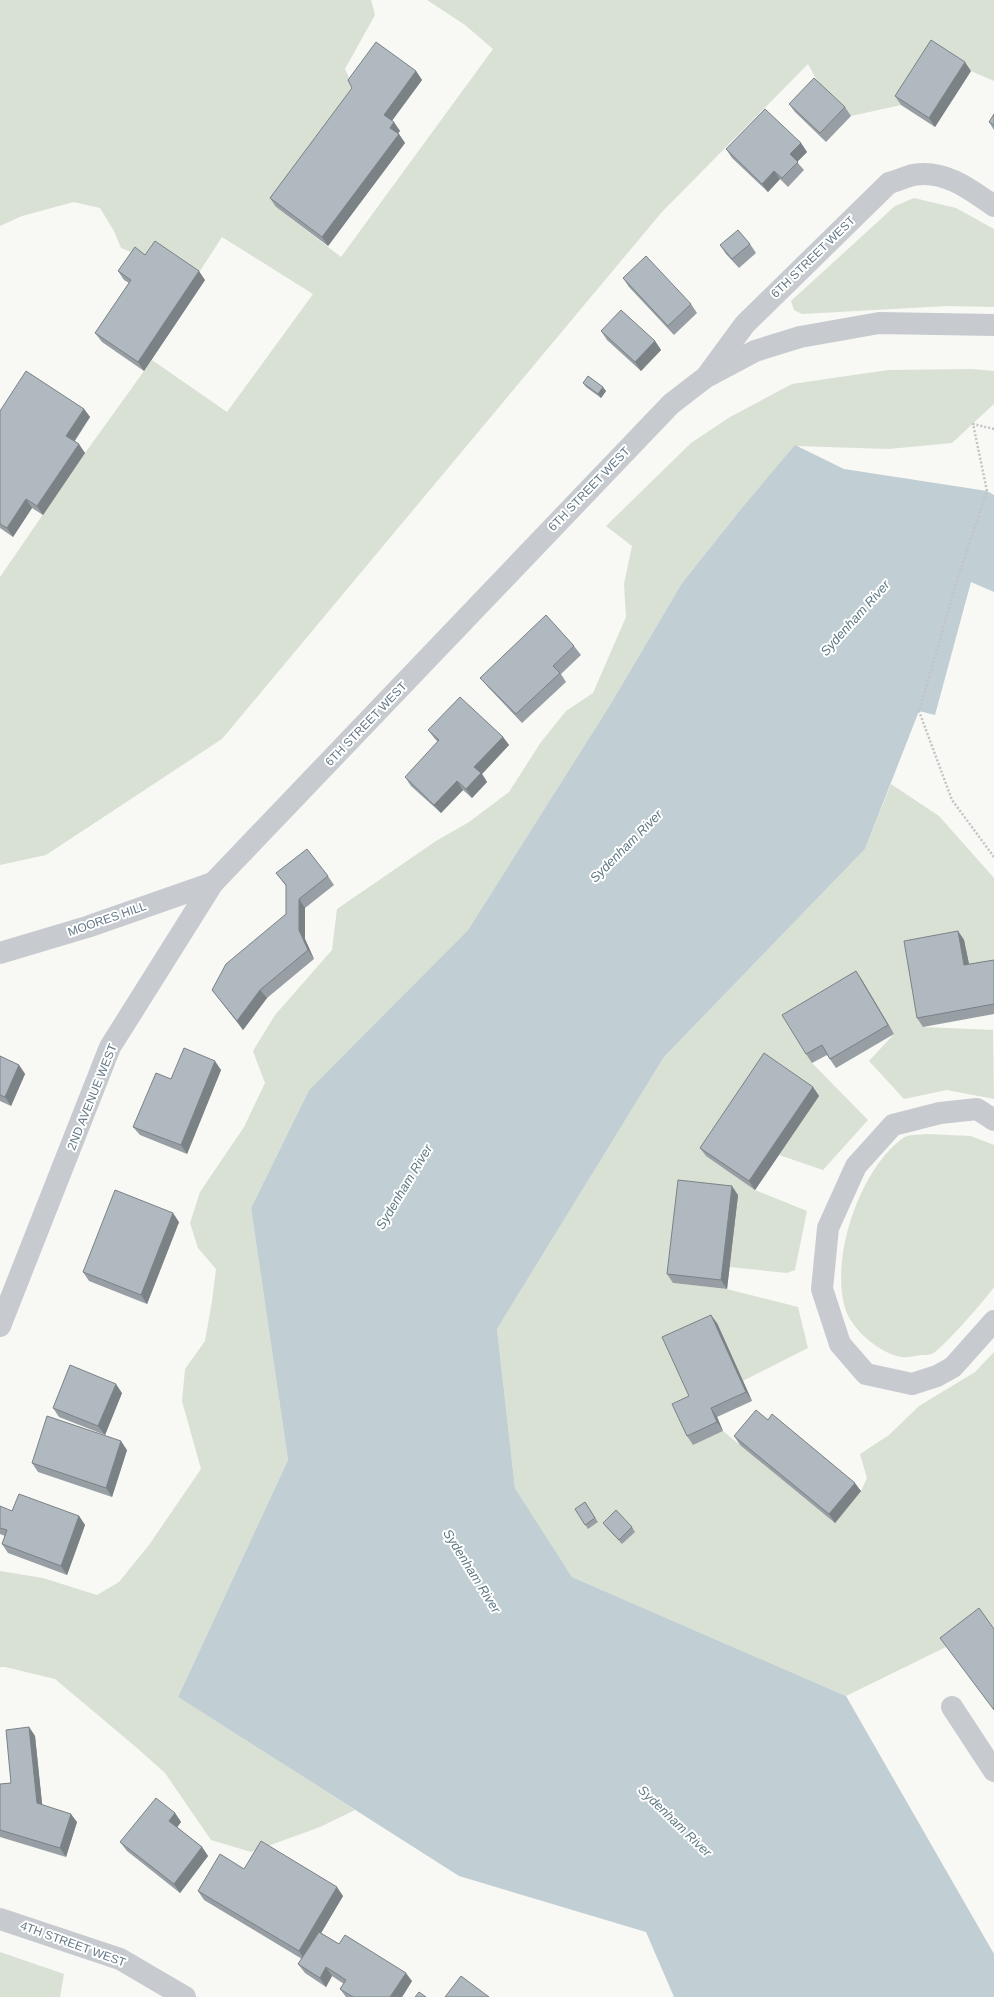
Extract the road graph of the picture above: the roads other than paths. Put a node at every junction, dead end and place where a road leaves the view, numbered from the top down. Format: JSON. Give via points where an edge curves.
{"nodes":[{"id":1,"x":994,"y":206,"type":"edge"},
{"id":2,"x":994,"y":325,"type":"edge"},
{"id":3,"x":706,"y":377,"type":"junction"},
{"id":4,"x":214,"y":883,"type":"junction"},
{"id":5,"x":0,"y":953,"type":"edge"},
{"id":6,"x":994,"y":1120,"type":"edge"},
{"id":7,"x":994,"y":1321,"type":"edge"},
{"id":8,"x":0,"y":1326,"type":"edge"},
{"id":9,"x":952,"y":1707,"type":"dead end"},
{"id":10,"x":994,"y":1772,"type":"edge"},
{"id":11,"x":0,"y":1919,"type":"edge"},
{"id":12,"x":185,"y":1997,"type":"edge"}],
"edges":[{"from":1,"to":3,"type":"street","name":"6TH STREET WEST","via":[[963,185],[939,175],[913,175],[889,183],[745,324]]},
{"from":2,"to":3,"type":"street","via":[[879,323],[800,337],[755,351]]},
{"from":3,"to":4,"type":"street","name":"6TH STREET WEST","via":[[671,404]]},
{"from":4,"to":5,"type":"street","name":"MOORES HILL","via":[[87,927]]},
{"from":4,"to":8,"type":"street","name":"2ND AVENUE WEST","via":[[110,1047]]},
{"from":6,"to":7,"type":"street","via":[[977,1109],[940,1113],[893,1125],[856,1166],[828,1228],[822,1289],[840,1344],[866,1374],[912,1384],[937,1376],[953,1367]]},
{"from":9,"to":10,"type":"street"},
{"from":11,"to":12,"type":"street","name":"4TH STREET WEST","via":[[120,1959]]}]}
